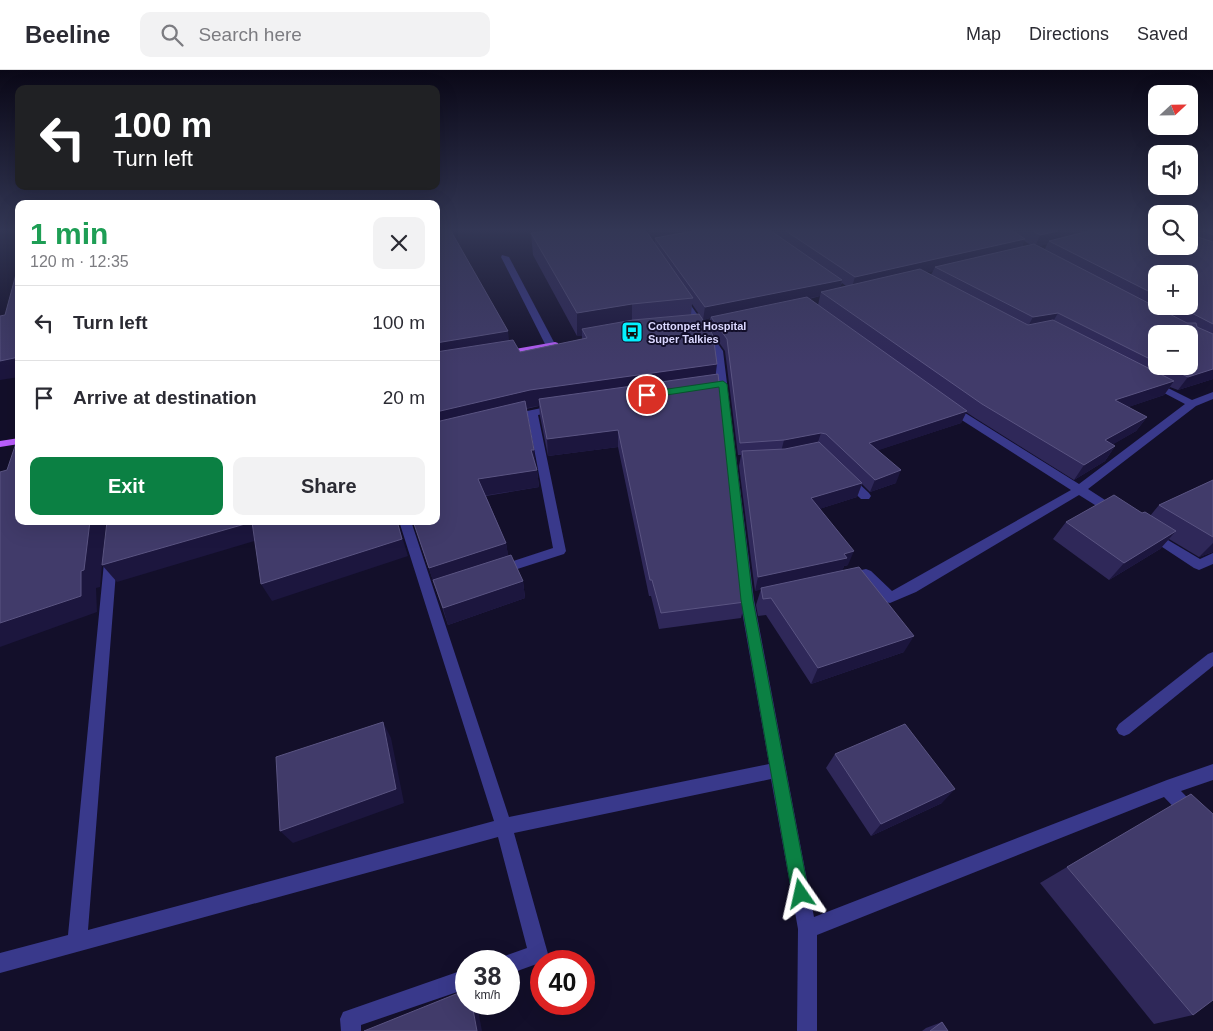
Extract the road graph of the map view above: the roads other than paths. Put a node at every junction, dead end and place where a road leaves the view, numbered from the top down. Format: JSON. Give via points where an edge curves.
{"nodes":[{"id":1,"x":515,"y":276,"type":"edge"},
{"id":2,"x":674,"y":288,"type":"edge"},
{"id":3,"x":569,"y":343,"type":"edge"},
{"id":4,"x":551,"y":346,"type":"junction"},
{"id":5,"x":494,"y":355,"type":"edge"},
{"id":6,"x":1141,"y":377,"type":"edge"},
{"id":7,"x":1213,"y":395,"type":"edge"},
{"id":8,"x":938,"y":399,"type":"edge"},
{"id":9,"x":1192,"y":404,"type":"junction"},
{"id":10,"x":570,"y":406,"type":"edge"},
{"id":11,"x":532,"y":412,"type":"junction"},
{"id":12,"x":504,"y":419,"type":"edge"},
{"id":13,"x":15,"y":442,"type":"edge"},
{"id":14,"x":0,"y":444,"type":"edge"},
{"id":15,"x":838,"y":470,"type":"edge"},
{"id":16,"x":1079,"y":490,"type":"junction"},
{"id":17,"x":865,"y":496,"type":"dead end"},
{"id":18,"x":1127,"y":520,"type":"edge"},
{"id":19,"x":114,"y":525,"type":"edge"},
{"id":20,"x":407,"y":525,"type":"edge"},
{"id":21,"x":1143,"y":530,"type":"edge"},
{"id":22,"x":1213,"y":558,"type":"edge"},
{"id":23,"x":485,"y":575,"type":"edge"},
{"id":24,"x":838,"y":580,"type":"edge"},
{"id":25,"x":1213,"y":658,"type":"edge"},
{"id":26,"x":1124,"y":729,"type":"dead end"},
{"id":27,"x":778,"y":770,"type":"junction"},
{"id":28,"x":1213,"y":772,"type":"edge"},
{"id":29,"x":1167,"y":788,"type":"junction"},
{"id":30,"x":504,"y":827,"type":"junction"},
{"id":31,"x":1213,"y":836,"type":"edge"},
{"id":32,"x":807,"y":929,"type":"junction"},
{"id":33,"x":77,"y":942,"type":"junction"},
{"id":34,"x":520,"y":960,"type":"edge"},
{"id":35,"x":0,"y":963,"type":"edge"},
{"id":36,"x":455,"y":983,"type":"edge"},
{"id":37,"x":351,"y":1031,"type":"edge"},
{"id":38,"x":807,"y":1031,"type":"edge"}],
"edges":[{"from":1,"to":4,"type":"street"},
{"from":2,"to":27,"type":"street","via":[[718,351],[718,384],[735,461],[751,599]]},
{"from":3,"to":4,"type":"main road"},
{"from":4,"to":5,"type":"main road"},
{"from":6,"to":9,"type":"street"},
{"from":7,"to":9,"type":"street"},
{"from":8,"to":16,"type":"street"},
{"from":9,"to":16,"type":"street"},
{"from":10,"to":11,"type":"street"},
{"from":11,"to":12,"type":"street"},
{"from":11,"to":23,"type":"street","via":[[560,551]]},
{"from":13,"to":14,"type":"main road"},
{"from":15,"to":17,"type":"street"},
{"from":16,"to":18,"type":"street"},
{"from":16,"to":24,"type":"street","via":[[890,598],[866,574]]},
{"from":19,"to":33,"type":"street"},
{"from":20,"to":30,"type":"street","via":[[433,591]]},
{"from":21,"to":22,"type":"street","via":[[1199,565]]},
{"from":25,"to":26,"type":"street"},
{"from":27,"to":30,"type":"street"},
{"from":27,"to":32,"type":"street"},
{"from":28,"to":29,"type":"street"},
{"from":29,"to":31,"type":"street"},
{"from":29,"to":32,"type":"street"},
{"from":30,"to":33,"type":"street"},
{"from":30,"to":34,"type":"street","via":[[538,954]]},
{"from":32,"to":38,"type":"street"},
{"from":33,"to":35,"type":"street"},
{"from":36,"to":37,"type":"street","via":[[350,1019]]}]}
